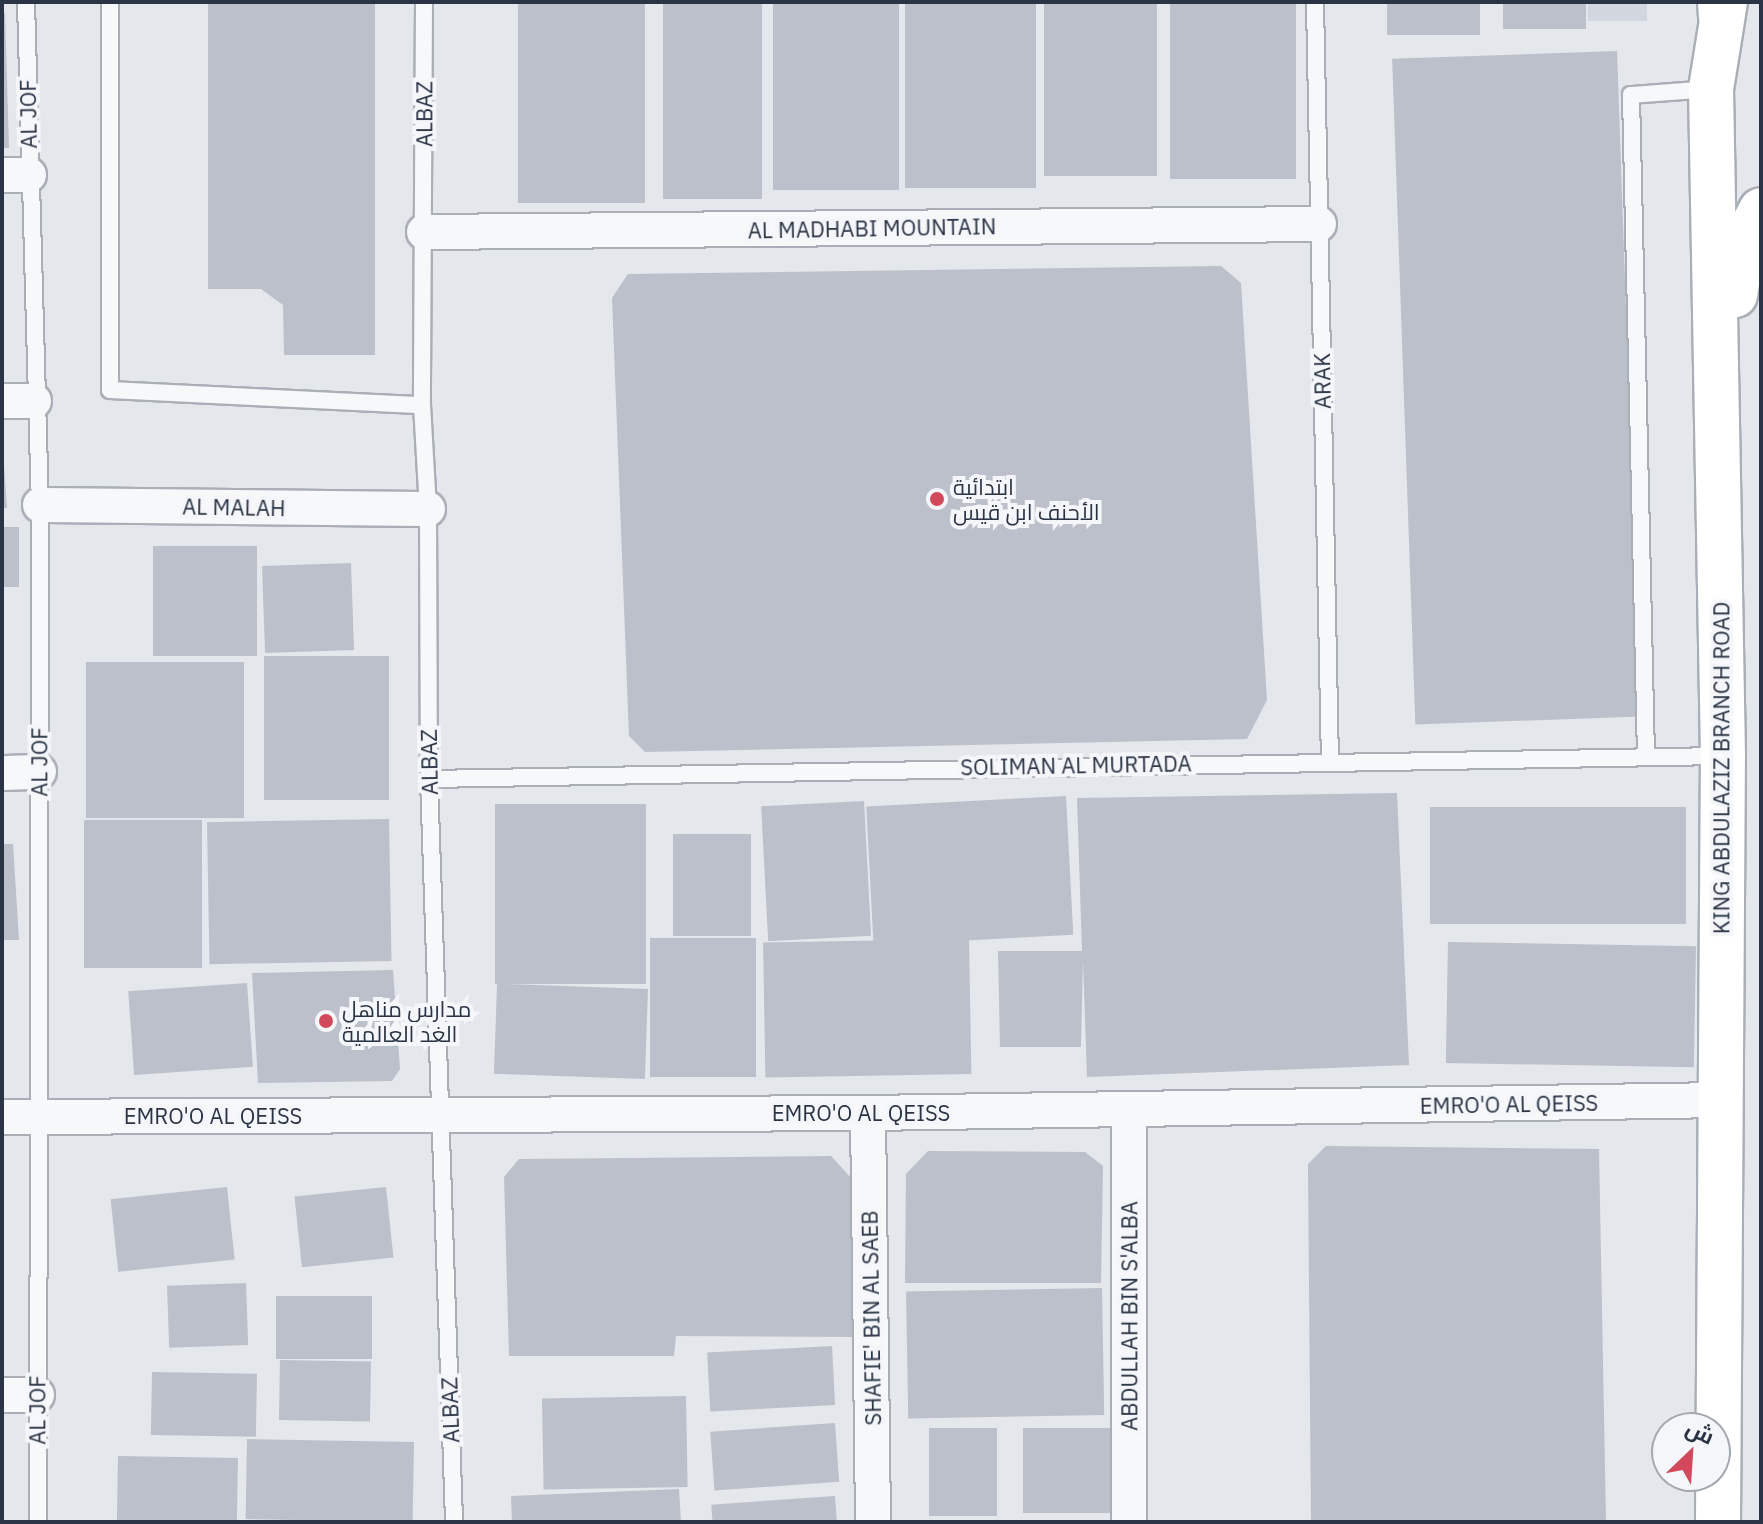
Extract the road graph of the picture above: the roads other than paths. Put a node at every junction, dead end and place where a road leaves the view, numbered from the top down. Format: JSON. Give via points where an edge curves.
{"nodes":[{"id":1,"x":26,"y":2,"type":"edge"},
{"id":2,"x":110,"y":2,"type":"edge"},
{"id":3,"x":424,"y":2,"type":"edge"},
{"id":4,"x":1315,"y":2,"type":"edge"},
{"id":5,"x":1722,"y":7,"type":"edge"},
{"id":6,"x":1711,"y":89,"type":"junction"},
{"id":7,"x":16,"y":175,"type":"edge"},
{"id":8,"x":1761,"y":210,"type":"edge"},
{"id":9,"x":1319,"y":224,"type":"junction"},
{"id":10,"x":424,"y":232,"type":"junction"},
{"id":11,"x":1718,"y":379,"type":"junction"},
{"id":12,"x":18,"y":401,"type":"edge"},
{"id":13,"x":422,"y":405,"type":"junction"},
{"id":14,"x":40,"y":505,"type":"junction"},
{"id":15,"x":428,"y":509,"type":"junction"},
{"id":16,"x":1646,"y":756,"type":"junction"},
{"id":17,"x":1723,"y":756,"type":"junction"},
{"id":18,"x":1330,"y":760,"type":"junction"},
{"id":19,"x":39,"y":772,"type":"junction"},
{"id":20,"x":2,"y":773,"type":"edge"},
{"id":21,"x":429,"y":779,"type":"junction"},
{"id":22,"x":1720,"y":1100,"type":"junction"},
{"id":23,"x":1129,"y":1110,"type":"junction"},
{"id":24,"x":868,"y":1113,"type":"junction"},
{"id":25,"x":439,"y":1114,"type":"junction"},
{"id":26,"x":2,"y":1117,"type":"edge"},
{"id":27,"x":37,"y":1117,"type":"junction"},
{"id":28,"x":2,"y":1395,"type":"edge"},
{"id":29,"x":37,"y":1395,"type":"junction"},
{"id":30,"x":38,"y":1522,"type":"edge"},
{"id":31,"x":454,"y":1522,"type":"edge"},
{"id":32,"x":873,"y":1522,"type":"edge"},
{"id":33,"x":1129,"y":1522,"type":"edge"},
{"id":34,"x":1718,"y":1522,"type":"edge"}],
"edges":[{"from":1,"to":7,"type":"lane","name":"AL JOF"},
{"from":2,"to":13,"type":"lane","via":[[110,390]]},
{"from":3,"to":10,"type":"lane","name":"ALBAZ"},
{"from":4,"to":9,"type":"lane","name":"ARAK"},
{"from":5,"to":6,"type":"street","name":"KING ABDULAZIZ BRANCH ROAD"},
{"from":6,"to":11,"type":"street","name":"KING ABDULAZIZ BRANCH ROAD"},
{"from":6,"to":16,"type":"lane","via":[[1631,95]]},
{"from":7,"to":12,"type":"lane","name":"AL JOF"},
{"from":8,"to":11,"type":"street","via":[[1744,242]]},
{"from":9,"to":10,"type":"street","name":"AL MADHABI MOUNTAIN"},
{"from":9,"to":18,"type":"lane","name":"ARAK"},
{"from":10,"to":13,"type":"lane","name":"ALBAZ"},
{"from":11,"to":17,"type":"street","name":"KING ABDULAZIZ BRANCH ROAD"},
{"from":12,"to":14,"type":"lane","name":"AL JOF"},
{"from":13,"to":15,"type":"lane","name":"ALBAZ"},
{"from":14,"to":15,"type":"street","name":"AL MALAH"},
{"from":14,"to":19,"type":"lane","name":"AL JOF"},
{"from":15,"to":21,"type":"lane","name":"ALBAZ"},
{"from":16,"to":17,"type":"lane","name":"SOLIMAN AL MURTADA"},
{"from":16,"to":18,"type":"lane","name":"SOLIMAN AL MURTADA"},
{"from":17,"to":22,"type":"street","name":"KING ABDULAZIZ BRANCH ROAD"},
{"from":18,"to":21,"type":"lane","name":"SOLIMAN AL MURTADA"},
{"from":19,"to":20,"type":"street"},
{"from":19,"to":27,"type":"lane","name":"AL JOF"},
{"from":21,"to":25,"type":"lane","name":"ALBAZ"},
{"from":22,"to":23,"type":"street","name":"EMRO'O AL QEISS"},
{"from":22,"to":34,"type":"street","name":"KING ABDULAZIZ BRANCH ROAD"},
{"from":23,"to":24,"type":"street","name":"EMRO'O AL QEISS"},
{"from":23,"to":33,"type":"street","name":"ABDULLAH BIN S'ALBA"},
{"from":24,"to":25,"type":"street","name":"EMRO'O AL QEISS"},
{"from":24,"to":32,"type":"street","name":"SHAFIE' BIN AL SAEB"},
{"from":25,"to":27,"type":"street","name":"EMRO'O AL QEISS"},
{"from":25,"to":31,"type":"lane","name":"ALBAZ"},
{"from":26,"to":27,"type":"street","name":"EMRO'O AL QEISS"},
{"from":27,"to":29,"type":"lane","name":"AL JOF"},
{"from":28,"to":29,"type":"street"},
{"from":29,"to":30,"type":"lane","name":"AL JOF"}]}
